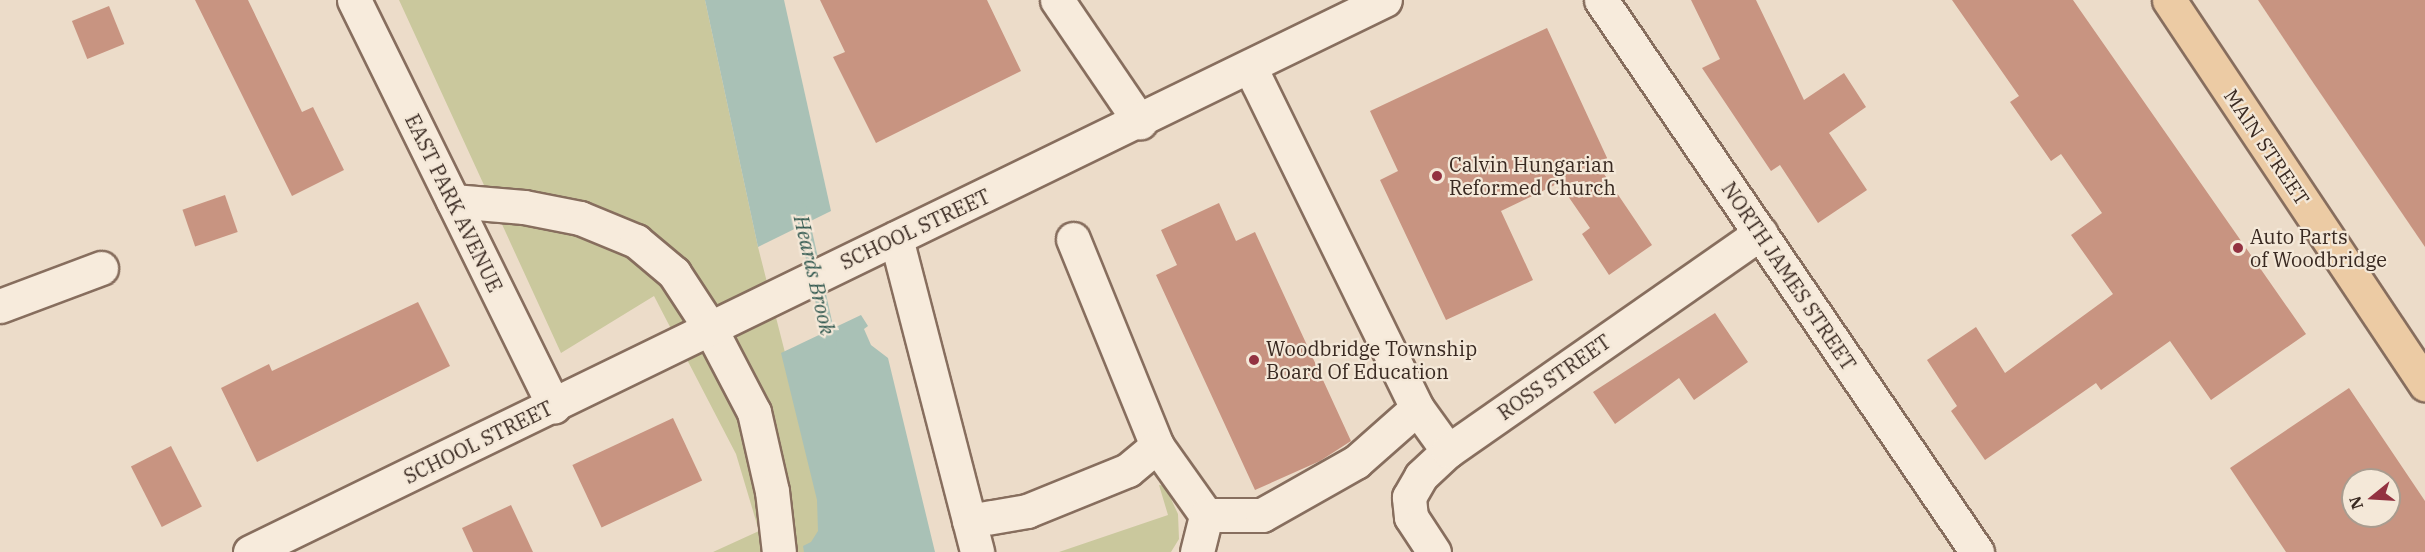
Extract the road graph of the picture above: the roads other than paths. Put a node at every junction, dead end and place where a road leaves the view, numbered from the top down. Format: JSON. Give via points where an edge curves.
{"nodes":[{"id":1,"x":354,"y":0,"type":"edge"},
{"id":2,"x":1057,"y":0,"type":"edge"},
{"id":3,"x":1385,"y":0,"type":"edge"},
{"id":4,"x":1601,"y":0,"type":"edge"},
{"id":5,"x":2169,"y":0,"type":"edge"},
{"id":6,"x":1250,"y":67,"type":"junction"},
{"id":7,"x":1140,"y":122,"type":"junction"},
{"id":8,"x":453,"y":201,"type":"junction"},
{"id":9,"x":1761,"y":233,"type":"junction"},
{"id":10,"x":896,"y":238,"type":"junction"},
{"id":11,"x":1073,"y":239,"type":"dead end"},
{"id":12,"x":101,"y":268,"type":"dead end"},
{"id":13,"x":0,"y":306,"type":"edge"},
{"id":14,"x":710,"y":328,"type":"junction"},
{"id":15,"x":2425,"y":384,"type":"edge"},
{"id":16,"x":554,"y":406,"type":"junction"},
{"id":17,"x":1417,"y":408,"type":"junction"},
{"id":18,"x":1157,"y":446,"type":"junction"},
{"id":19,"x":1448,"y":451,"type":"junction"},
{"id":20,"x":1206,"y":515,"type":"junction"},
{"id":21,"x":973,"y":537,"type":"edge"},
{"id":22,"x":250,"y":552,"type":"edge"},
{"id":23,"x":779,"y":552,"type":"edge"},
{"id":24,"x":1197,"y":552,"type":"edge"},
{"id":25,"x":1434,"y":552,"type":"edge"},
{"id":26,"x":1977,"y":552,"type":"edge"}],
"edges":[{"from":1,"to":8,"type":"street","name":"EAST PARK AVENUE"},
{"from":2,"to":7,"type":"street"},
{"from":3,"to":6,"type":"street","name":"SCHOOL STREET"},
{"from":4,"to":9,"type":"street","name":"NORTH JAMES STREET"},
{"from":5,"to":15,"type":"main road","name":"MAIN STREET"},
{"from":6,"to":7,"type":"street","name":"SCHOOL STREET"},
{"from":6,"to":17,"type":"street"},
{"from":7,"to":10,"type":"street","name":"SCHOOL STREET"},
{"from":8,"to":14,"type":"street","via":[[524,207],[580,218],[636,241],[674,273]]},
{"from":8,"to":16,"type":"street","name":"EAST PARK AVENUE"},
{"from":9,"to":19,"type":"street","name":"ROSS STREET"},
{"from":9,"to":26,"type":"street","name":"NORTH JAMES STREET"},
{"from":10,"to":14,"type":"street","name":"SCHOOL STREET"},
{"from":10,"to":21,"type":"street"},
{"from":11,"to":18,"type":"street"},
{"from":12,"to":13,"type":"street"},
{"from":14,"to":16,"type":"street","name":"SCHOOL STREET"},
{"from":14,"to":23,"type":"street","via":[[754,412],[772,491]]},
{"from":16,"to":22,"type":"street","name":"SCHOOL STREET"},
{"from":17,"to":19,"type":"street"},
{"from":17,"to":20,"type":"street","via":[[1356,462],[1262,515]]},
{"from":18,"to":20,"type":"street"},
{"from":18,"to":21,"type":"street","via":[[1128,470]]},
{"from":19,"to":25,"type":"street","name":"ROSS STREET","via":[[1421,476],[1409,497],[1410,517]]},
{"from":20,"to":24,"type":"street"}]}
